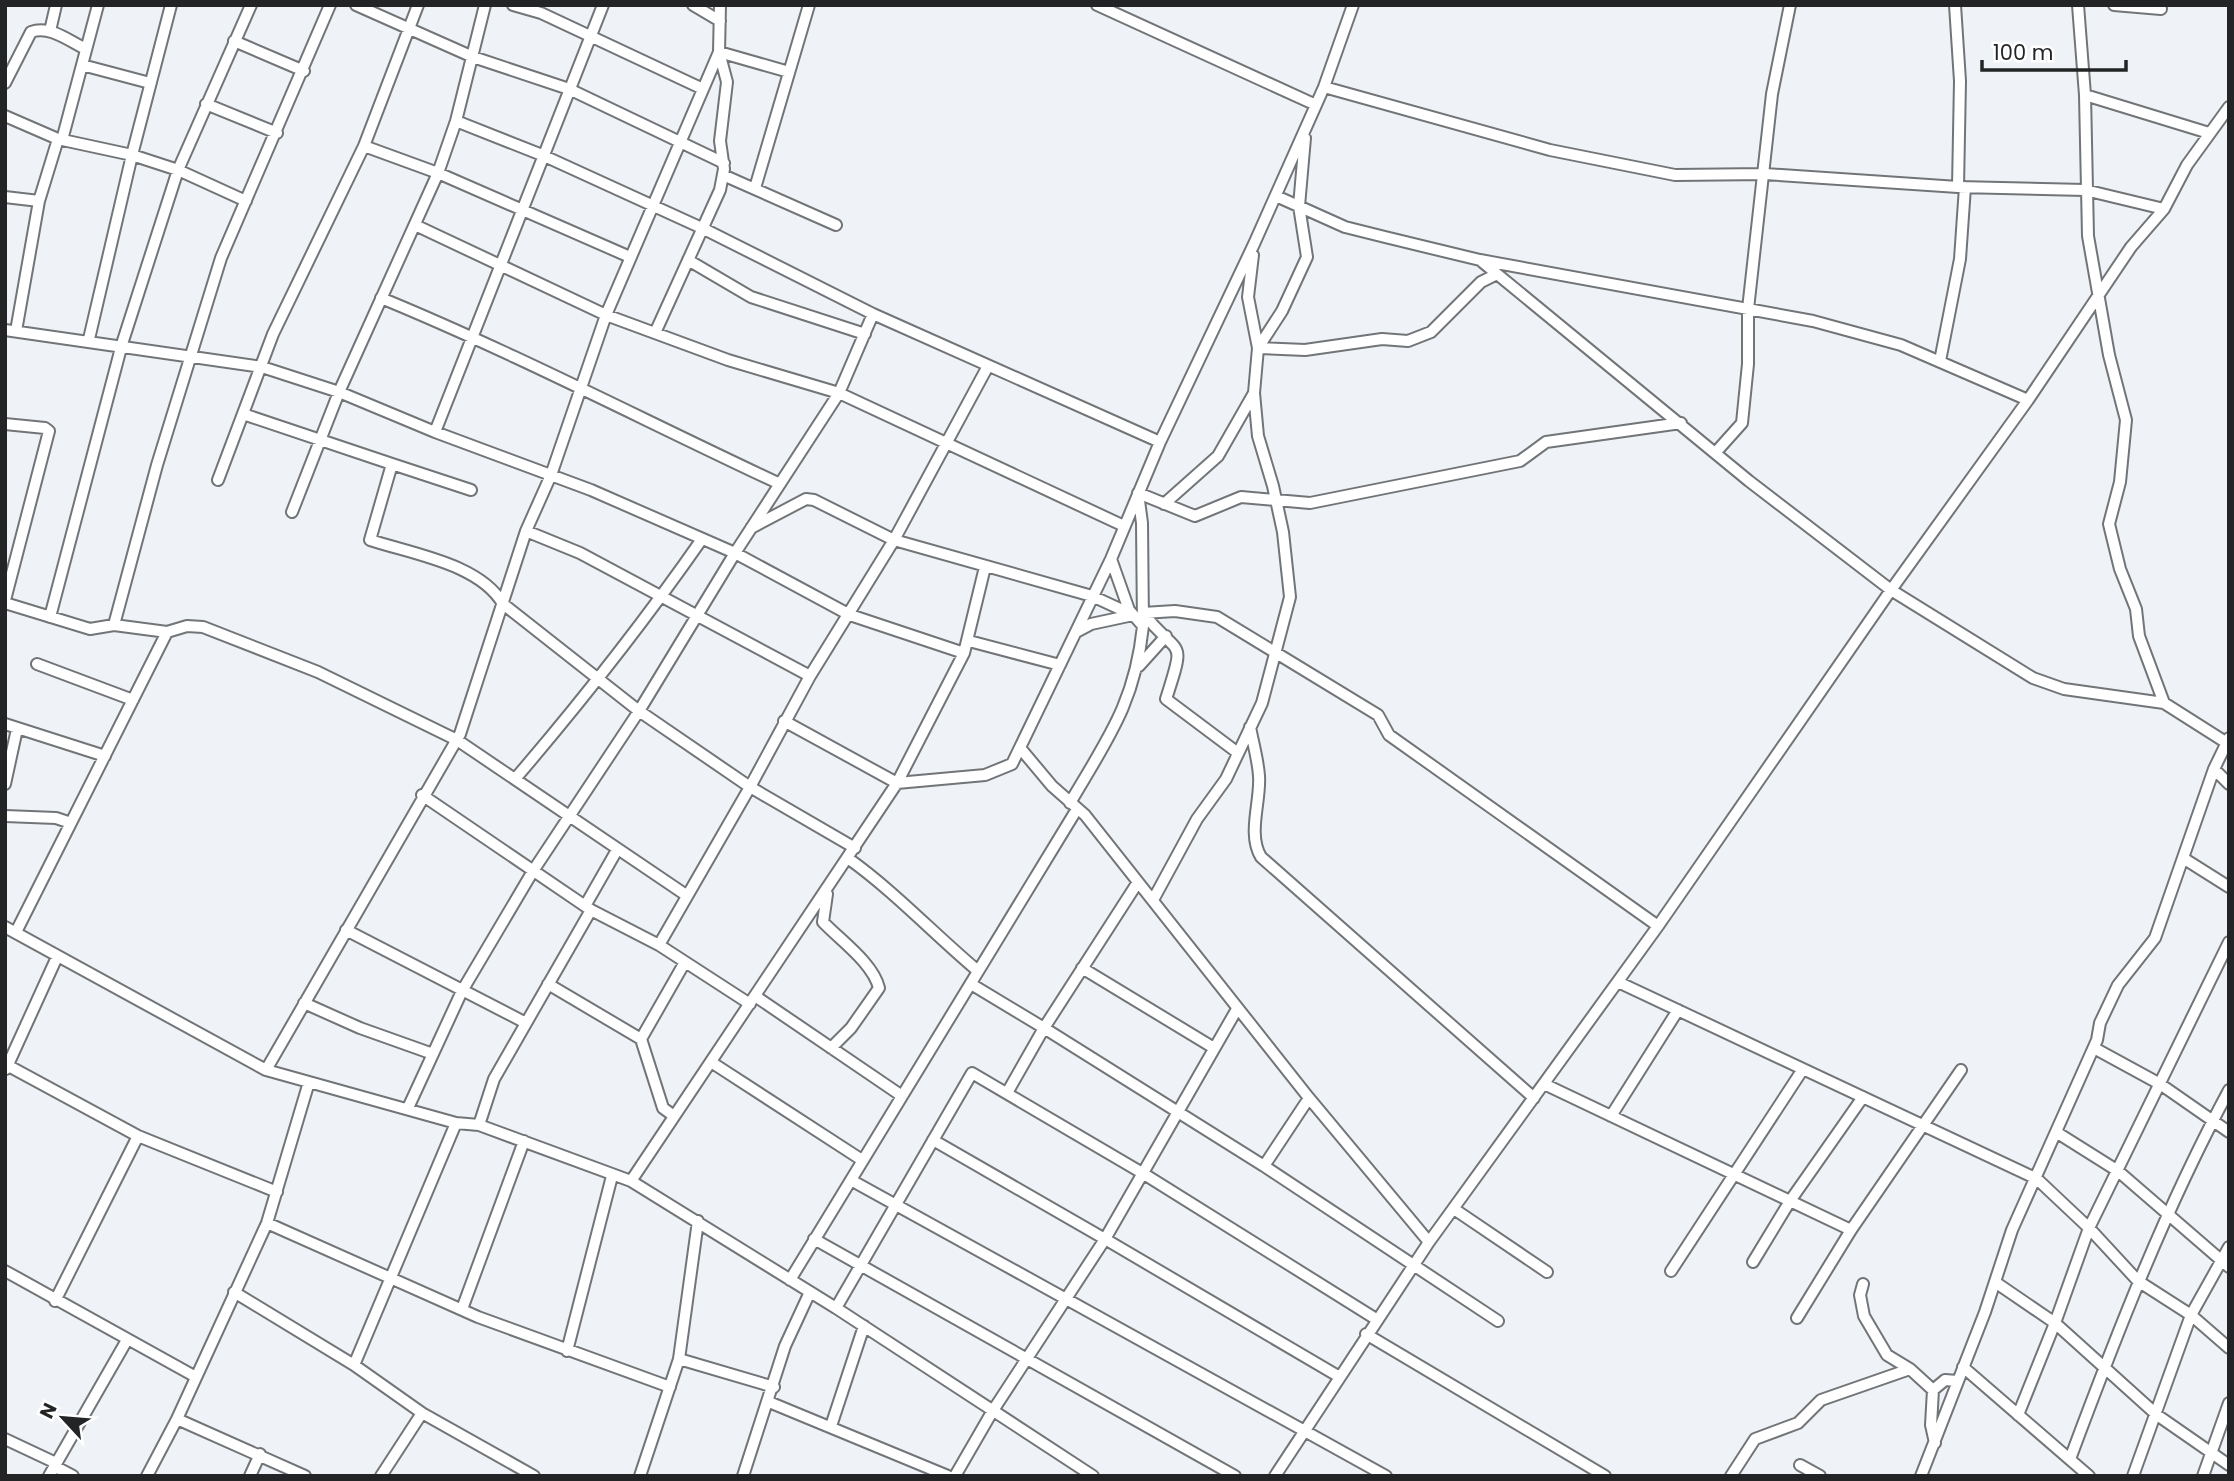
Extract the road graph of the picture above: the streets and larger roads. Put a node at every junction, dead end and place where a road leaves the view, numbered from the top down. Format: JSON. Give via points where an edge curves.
{"nodes":[{"id":1,"x":56,"y":5,"type":"edge"},
{"id":2,"x":98,"y":5,"type":"edge"},
{"id":3,"x":171,"y":5,"type":"edge"},
{"id":4,"x":251,"y":5,"type":"edge"},
{"id":5,"x":330,"y":5,"type":"edge"},
{"id":6,"x":356,"y":5,"type":"edge"},
{"id":7,"x":418,"y":5,"type":"edge"},
{"id":8,"x":485,"y":5,"type":"edge"},
{"id":9,"x":513,"y":5,"type":"edge"},
{"id":10,"x":603,"y":5,"type":"edge"},
{"id":11,"x":693,"y":5,"type":"edge"},
{"id":12,"x":720,"y":5,"type":"edge"},
{"id":13,"x":809,"y":5,"type":"edge"},
{"id":14,"x":1097,"y":5,"type":"edge"},
{"id":15,"x":1353,"y":5,"type":"edge"},
{"id":16,"x":1790,"y":5,"type":"edge"},
{"id":17,"x":1955,"y":5,"type":"edge"},
{"id":18,"x":2078,"y":5,"type":"edge"},
{"id":19,"x":2114,"y":5,"type":"edge"},
{"id":20,"x":2161,"y":9,"type":"dead end"},
{"id":21,"x":720,"y":21,"type":"junction"},
{"id":22,"x":410,"y":30,"type":"junction"},
{"id":23,"x":50,"y":31,"type":"junction"},
{"id":24,"x":590,"y":36,"type":"junction"},
{"id":25,"x":234,"y":41,"type":"junction"},
{"id":26,"x":86,"y":49,"type":"junction"},
{"id":27,"x":719,"y":52,"type":"junction"},
{"id":28,"x":474,"y":57,"type":"junction"},
{"id":29,"x":82,"y":65,"type":"junction"},
{"id":30,"x":304,"y":71,"type":"junction"},
{"id":31,"x":789,"y":72,"type":"junction"},
{"id":32,"x":5,"y":83,"type":"edge"},
{"id":33,"x":150,"y":83,"type":"junction"},
{"id":34,"x":1324,"y":86,"type":"junction"},
{"id":35,"x":569,"y":89,"type":"junction"},
{"id":36,"x":703,"y":89,"type":"junction"},
{"id":37,"x":2085,"y":95,"type":"junction"},
{"id":38,"x":206,"y":104,"type":"junction"},
{"id":39,"x":1316,"y":105,"type":"junction"},
{"id":40,"x":2229,"y":107,"type":"edge"},
{"id":41,"x":5,"y":116,"type":"edge"},
{"id":42,"x":456,"y":121,"type":"junction"},
{"id":43,"x":1306,"y":128,"type":"junction"},
{"id":44,"x":276,"y":133,"type":"junction"},
{"id":45,"x":2209,"y":134,"type":"junction"},
{"id":46,"x":60,"y":139,"type":"junction"},
{"id":47,"x":679,"y":142,"type":"junction"},
{"id":48,"x":364,"y":146,"type":"junction"},
{"id":49,"x":132,"y":155,"type":"junction"},
{"id":50,"x":542,"y":155,"type":"junction"},
{"id":51,"x":723,"y":163,"type":"junction"},
{"id":52,"x":178,"y":170,"type":"junction"},
{"id":53,"x":438,"y":173,"type":"junction"},
{"id":54,"x":1765,"y":174,"type":"junction"},
{"id":55,"x":723,"y":175,"type":"junction"},
{"id":56,"x":1962,"y":187,"type":"junction"},
{"id":57,"x":754,"y":188,"type":"junction"},
{"id":58,"x":2085,"y":190,"type":"junction"},
{"id":59,"x":1276,"y":196,"type":"junction"},
{"id":60,"x":5,"y":197,"type":"edge"},
{"id":61,"x":39,"y":201,"type":"junction"},
{"id":62,"x":247,"y":201,"type":"junction"},
{"id":63,"x":652,"y":205,"type":"junction"},
{"id":64,"x":1298,"y":206,"type":"junction"},
{"id":65,"x":2164,"y":209,"type":"junction"},
{"id":66,"x":520,"y":210,"type":"junction"},
{"id":67,"x":415,"y":225,"type":"junction"},
{"id":68,"x":836,"y":225,"type":"dead end"},
{"id":69,"x":705,"y":229,"type":"junction"},
{"id":70,"x":1254,"y":244,"type":"junction"},
{"id":71,"x":631,"y":257,"type":"junction"},
{"id":72,"x":688,"y":260,"type":"junction"},
{"id":73,"x":1480,"y":260,"type":"junction"},
{"id":74,"x":501,"y":264,"type":"junction"},
{"id":75,"x":1497,"y":274,"type":"junction"},
{"id":76,"x":2098,"y":295,"type":"junction"},
{"id":77,"x":381,"y":298,"type":"junction"},
{"id":78,"x":1748,"y":309,"type":"junction"},
{"id":79,"x":873,"y":314,"type":"junction"},
{"id":80,"x":606,"y":315,"type":"junction"},
{"id":81,"x":10,"y":330,"type":"edge"},
{"id":82,"x":655,"y":333,"type":"junction"},
{"id":83,"x":865,"y":334,"type":"junction"},
{"id":84,"x":473,"y":336,"type":"junction"},
{"id":85,"x":89,"y":340,"type":"junction"},
{"id":86,"x":122,"y":344,"type":"junction"},
{"id":87,"x":1258,"y":348,"type":"junction"},
{"id":88,"x":190,"y":354,"type":"junction"},
{"id":89,"x":1940,"y":361,"type":"junction"},
{"id":90,"x":988,"y":366,"type":"junction"},
{"id":91,"x":262,"y":367,"type":"junction"},
{"id":92,"x":579,"y":390,"type":"junction"},
{"id":93,"x":339,"y":392,"type":"junction"},
{"id":94,"x":839,"y":393,"type":"junction"},
{"id":95,"x":1254,"y":393,"type":"junction"},
{"id":96,"x":2028,"y":401,"type":"junction"},
{"id":97,"x":243,"y":414,"type":"junction"},
{"id":98,"x":1681,"y":423,"type":"junction"},
{"id":99,"x":5,"y":424,"type":"edge"},
{"id":100,"x":435,"y":432,"type":"junction"},
{"id":101,"x":320,"y":440,"type":"junction"},
{"id":102,"x":947,"y":442,"type":"junction"},
{"id":103,"x":1160,"y":442,"type":"junction"},
{"id":104,"x":1716,"y":452,"type":"junction"},
{"id":105,"x":392,"y":464,"type":"junction"},
{"id":106,"x":551,"y":475,"type":"junction"},
{"id":107,"x":218,"y":480,"type":"dead end"},
{"id":108,"x":780,"y":484,"type":"junction"},
{"id":109,"x":471,"y":490,"type":"dead end"},
{"id":110,"x":1138,"y":493,"type":"junction"},
{"id":111,"x":1277,"y":502,"type":"junction"},
{"id":112,"x":1164,"y":503,"type":"junction"},
{"id":113,"x":292,"y":512,"type":"dead end"},
{"id":114,"x":1124,"y":526,"type":"junction"},
{"id":115,"x":751,"y":528,"type":"junction"},
{"id":116,"x":526,"y":531,"type":"junction"},
{"id":117,"x":702,"y":538,"type":"junction"},
{"id":118,"x":894,"y":540,"type":"junction"},
{"id":119,"x":735,"y":553,"type":"junction"},
{"id":120,"x":1111,"y":559,"type":"junction"},
{"id":121,"x":985,"y":566,"type":"junction"},
{"id":122,"x":1891,"y":590,"type":"junction"},
{"id":123,"x":663,"y":595,"type":"junction"},
{"id":124,"x":1093,"y":596,"type":"junction"},
{"id":125,"x":5,"y":601,"type":"edge"},
{"id":126,"x":503,"y":604,"type":"junction"},
{"id":127,"x":698,"y":613,"type":"junction"},
{"id":128,"x":1138,"y":614,"type":"junction"},
{"id":129,"x":850,"y":615,"type":"junction"},
{"id":130,"x":50,"y":617,"type":"junction"},
{"id":131,"x":114,"y":625,"type":"junction"},
{"id":132,"x":167,"y":632,"type":"junction"},
{"id":133,"x":1075,"y":632,"type":"junction"},
{"id":134,"x":1166,"y":636,"type":"junction"},
{"id":135,"x":969,"y":641,"type":"junction"},
{"id":136,"x":1277,"y":651,"type":"junction"},
{"id":137,"x":964,"y":653,"type":"junction"},
{"id":138,"x":37,"y":664,"type":"dead end"},
{"id":139,"x":1060,"y":665,"type":"junction"},
{"id":140,"x":1139,"y":666,"type":"junction"},
{"id":141,"x":810,"y":676,"type":"junction"},
{"id":142,"x":597,"y":678,"type":"junction"},
{"id":143,"x":133,"y":700,"type":"junction"},
{"id":144,"x":2164,"y":703,"type":"junction"},
{"id":145,"x":639,"y":711,"type":"junction"},
{"id":146,"x":785,"y":721,"type":"junction"},
{"id":147,"x":5,"y":724,"type":"edge"},
{"id":148,"x":1250,"y":727,"type":"junction"},
{"id":149,"x":17,"y":729,"type":"junction"},
{"id":150,"x":457,"y":740,"type":"junction"},
{"id":151,"x":2228,"y":741,"type":"edge"},
{"id":152,"x":1021,"y":749,"type":"junction"},
{"id":153,"x":1238,"y":753,"type":"junction"},
{"id":154,"x":105,"y":756,"type":"junction"},
{"id":155,"x":2214,"y":769,"type":"junction"},
{"id":156,"x":515,"y":779,"type":"junction"},
{"id":157,"x":897,"y":783,"type":"junction"},
{"id":158,"x":5,"y":784,"type":"edge"},
{"id":159,"x":2229,"y":784,"type":"edge"},
{"id":160,"x":750,"y":787,"type":"junction"},
{"id":161,"x":422,"y":795,"type":"junction"},
{"id":162,"x":1074,"y":806,"type":"junction"},
{"id":163,"x":5,"y":816,"type":"edge"},
{"id":164,"x":570,"y":817,"type":"junction"},
{"id":165,"x":71,"y":823,"type":"junction"},
{"id":166,"x":855,"y":848,"type":"junction"},
{"id":167,"x":617,"y":850,"type":"junction"},
{"id":168,"x":2183,"y":858,"type":"junction"},
{"id":169,"x":849,"y":859,"type":"junction"},
{"id":170,"x":533,"y":871,"type":"junction"},
{"id":171,"x":1138,"y":883,"type":"junction"},
{"id":172,"x":2229,"y":887,"type":"edge"},
{"id":173,"x":827,"y":891,"type":"junction"},
{"id":174,"x":686,"y":895,"type":"junction"},
{"id":175,"x":1153,"y":900,"type":"junction"},
{"id":176,"x":588,"y":908,"type":"junction"},
{"id":177,"x":1658,"y":926,"type":"junction"},
{"id":178,"x":10,"y":929,"type":"edge"},
{"id":179,"x":346,"y":930,"type":"junction"},
{"id":180,"x":2229,"y":942,"type":"edge"},
{"id":181,"x":659,"y":945,"type":"junction"},
{"id":182,"x":57,"y":957,"type":"junction"},
{"id":183,"x":685,"y":962,"type":"junction"},
{"id":184,"x":1082,"y":968,"type":"junction"},
{"id":185,"x":978,"y":971,"type":"junction"},
{"id":186,"x":1618,"y":982,"type":"junction"},
{"id":187,"x":548,"y":984,"type":"junction"},
{"id":188,"x":971,"y":984,"type":"junction"},
{"id":189,"x":462,"y":991,"type":"junction"},
{"id":190,"x":753,"y":1000,"type":"junction"},
{"id":191,"x":304,"y":1003,"type":"junction"},
{"id":192,"x":1237,"y":1009,"type":"junction"},
{"id":193,"x":1678,"y":1010,"type":"junction"},
{"id":194,"x":526,"y":1023,"type":"junction"},
{"id":195,"x":1044,"y":1028,"type":"junction"},
{"id":196,"x":641,"y":1039,"type":"junction"},
{"id":197,"x":831,"y":1048,"type":"junction"},
{"id":198,"x":1214,"y":1048,"type":"junction"},
{"id":199,"x":2094,"y":1048,"type":"junction"},
{"id":200,"x":433,"y":1054,"type":"junction"},
{"id":201,"x":711,"y":1062,"type":"junction"},
{"id":202,"x":6,"y":1067,"type":"edge"},
{"id":203,"x":1803,"y":1069,"type":"junction"},
{"id":204,"x":266,"y":1070,"type":"junction"},
{"id":205,"x":1961,"y":1070,"type":"dead end"},
{"id":206,"x":309,"y":1082,"type":"junction"},
{"id":207,"x":1544,"y":1084,"type":"junction"},
{"id":208,"x":2160,"y":1084,"type":"junction"},
{"id":209,"x":2229,"y":1090,"type":"edge"},
{"id":210,"x":1007,"y":1093,"type":"junction"},
{"id":211,"x":902,"y":1096,"type":"junction"},
{"id":212,"x":1863,"y":1097,"type":"junction"},
{"id":213,"x":1308,"y":1098,"type":"junction"},
{"id":214,"x":1534,"y":1098,"type":"junction"},
{"id":215,"x":408,"y":1108,"type":"junction"},
{"id":216,"x":1180,"y":1113,"type":"junction"},
{"id":217,"x":674,"y":1116,"type":"junction"},
{"id":218,"x":1611,"y":1116,"type":"junction"},
{"id":219,"x":2213,"y":1121,"type":"junction"},
{"id":220,"x":456,"y":1123,"type":"junction"},
{"id":221,"x":479,"y":1125,"type":"junction"},
{"id":222,"x":1924,"y":1126,"type":"junction"},
{"id":223,"x":2056,"y":1132,"type":"junction"},
{"id":224,"x":2229,"y":1132,"type":"edge"},
{"id":225,"x":138,"y":1136,"type":"junction"},
{"id":226,"x":933,"y":1140,"type":"junction"},
{"id":227,"x":524,"y":1141,"type":"junction"},
{"id":228,"x":863,"y":1160,"type":"junction"},
{"id":229,"x":1264,"y":1166,"type":"junction"},
{"id":230,"x":2118,"y":1171,"type":"junction"},
{"id":231,"x":1144,"y":1174,"type":"junction"},
{"id":232,"x":1736,"y":1175,"type":"junction"},
{"id":233,"x":612,"y":1176,"type":"junction"},
{"id":234,"x":2037,"y":1179,"type":"junction"},
{"id":235,"x":851,"y":1180,"type":"junction"},
{"id":236,"x":631,"y":1181,"type":"junction"},
{"id":237,"x":277,"y":1192,"type":"junction"},
{"id":238,"x":1790,"y":1201,"type":"junction"},
{"id":239,"x":897,"y":1203,"type":"junction"},
{"id":240,"x":1454,"y":1209,"type":"junction"},
{"id":241,"x":2166,"y":1215,"type":"junction"},
{"id":242,"x":698,"y":1221,"type":"junction"},
{"id":243,"x":267,"y":1223,"type":"junction"},
{"id":244,"x":2089,"y":1228,"type":"junction"},
{"id":245,"x":1851,"y":1230,"type":"junction"},
{"id":246,"x":814,"y":1239,"type":"junction"},
{"id":247,"x":1105,"y":1239,"type":"junction"},
{"id":248,"x":1429,"y":1242,"type":"junction"},
{"id":249,"x":2229,"y":1247,"type":"edge"},
{"id":250,"x":1753,"y":1262,"type":"dead end"},
{"id":251,"x":2224,"y":1264,"type":"edge"},
{"id":252,"x":860,"y":1266,"type":"junction"},
{"id":253,"x":1413,"y":1267,"type":"junction"},
{"id":254,"x":5,"y":1271,"type":"edge"},
{"id":255,"x":1671,"y":1271,"type":"dead end"},
{"id":256,"x":1548,"y":1272,"type":"dead end"},
{"id":257,"x":393,"y":1277,"type":"junction"},
{"id":258,"x":790,"y":1280,"type":"junction"},
{"id":259,"x":2138,"y":1281,"type":"junction"},
{"id":260,"x":1995,"y":1282,"type":"junction"},
{"id":261,"x":1863,"y":1284,"type":"dead end"},
{"id":262,"x":234,"y":1292,"type":"junction"},
{"id":263,"x":810,"y":1292,"type":"junction"},
{"id":264,"x":1065,"y":1300,"type":"junction"},
{"id":265,"x":55,"y":1301,"type":"junction"},
{"id":266,"x":836,"y":1308,"type":"junction"},
{"id":267,"x":462,"y":1309,"type":"junction"},
{"id":268,"x":2191,"y":1315,"type":"junction"},
{"id":269,"x":1797,"y":1318,"type":"dead end"},
{"id":270,"x":1377,"y":1319,"type":"junction"},
{"id":271,"x":1498,"y":1321,"type":"dead end"},
{"id":272,"x":2056,"y":1323,"type":"junction"},
{"id":273,"x":864,"y":1326,"type":"junction"},
{"id":274,"x":1366,"y":1334,"type":"junction"},
{"id":275,"x":127,"y":1340,"type":"junction"},
{"id":276,"x":2229,"y":1348,"type":"edge"},
{"id":277,"x":567,"y":1351,"type":"junction"},
{"id":278,"x":679,"y":1359,"type":"junction"},
{"id":279,"x":1026,"y":1360,"type":"junction"},
{"id":280,"x":354,"y":1365,"type":"junction"},
{"id":281,"x":1963,"y":1367,"type":"junction"},
{"id":282,"x":2104,"y":1368,"type":"junction"},
{"id":283,"x":1910,"y":1369,"type":"junction"},
{"id":284,"x":196,"y":1377,"type":"junction"},
{"id":285,"x":1339,"y":1377,"type":"junction"},
{"id":286,"x":1957,"y":1381,"type":"junction"},
{"id":287,"x":670,"y":1387,"type":"junction"},
{"id":288,"x":774,"y":1387,"type":"junction"},
{"id":289,"x":1933,"y":1390,"type":"junction"},
{"id":290,"x":769,"y":1402,"type":"junction"},
{"id":291,"x":2229,"y":1403,"type":"edge"},
{"id":292,"x":992,"y":1412,"type":"junction"},
{"id":293,"x":422,"y":1413,"type":"junction"},
{"id":294,"x":2018,"y":1415,"type":"junction"},
{"id":295,"x":2157,"y":1415,"type":"junction"},
{"id":296,"x":177,"y":1419,"type":"junction"},
{"id":297,"x":831,"y":1426,"type":"junction"},
{"id":298,"x":1303,"y":1430,"type":"junction"},
{"id":299,"x":5,"y":1439,"type":"edge"},
{"id":300,"x":1935,"y":1443,"type":"junction"},
{"id":301,"x":2213,"y":1453,"type":"junction"},
{"id":302,"x":260,"y":1454,"type":"junction"},
{"id":303,"x":2070,"y":1459,"type":"junction"},
{"id":304,"x":1800,"y":1465,"type":"dead end"},
{"id":305,"x":2229,"y":1465,"type":"edge"},
{"id":306,"x":53,"y":1468,"type":"edge"},
{"id":307,"x":522,"y":1473,"type":"edge"},
{"id":308,"x":73,"y":1476,"type":"edge"},
{"id":309,"x":147,"y":1476,"type":"edge"},
{"id":310,"x":250,"y":1476,"type":"edge"},
{"id":311,"x":305,"y":1476,"type":"edge"},
{"id":312,"x":381,"y":1476,"type":"edge"},
{"id":313,"x":534,"y":1476,"type":"edge"},
{"id":314,"x":640,"y":1476,"type":"edge"},
{"id":315,"x":743,"y":1476,"type":"edge"},
{"id":316,"x":948,"y":1476,"type":"edge"},
{"id":317,"x":955,"y":1476,"type":"edge"},
{"id":318,"x":1093,"y":1476,"type":"edge"},
{"id":319,"x":1236,"y":1476,"type":"edge"},
{"id":320,"x":1275,"y":1476,"type":"edge"},
{"id":321,"x":1385,"y":1476,"type":"edge"},
{"id":322,"x":1605,"y":1476,"type":"edge"},
{"id":323,"x":1731,"y":1476,"type":"edge"},
{"id":324,"x":1820,"y":1476,"type":"edge"},
{"id":325,"x":1920,"y":1476,"type":"edge"},
{"id":326,"x":2089,"y":1476,"type":"edge"},
{"id":327,"x":2133,"y":1476,"type":"edge"},
{"id":328,"x":2203,"y":1476,"type":"edge"}],
"edges":[{"from":1,"to":23,"type":"street"},
{"from":2,"to":26,"type":"street"},
{"from":3,"to":33,"type":"street"},
{"from":4,"to":25,"type":"street"},
{"from":5,"to":30,"type":"street"},
{"from":6,"to":22,"type":"street"},
{"from":7,"to":22,"type":"street"},
{"from":8,"to":28,"type":"street"},
{"from":9,"to":24,"type":"street"},
{"from":10,"to":24,"type":"street"},
{"from":11,"to":21,"type":"street"},
{"from":12,"to":21,"type":"street"},
{"from":13,"to":31,"type":"street"},
{"from":14,"to":39,"type":"street"},
{"from":15,"to":34,"type":"street"},
{"from":16,"to":54,"type":"street","via":[[1772,94]]},
{"from":17,"to":56,"type":"street"},
{"from":18,"to":37,"type":"street"},
{"from":19,"to":20,"type":"street"},
{"from":21,"to":27,"type":"street"},
{"from":22,"to":28,"type":"street"},
{"from":22,"to":48,"type":"street"},
{"from":23,"to":26,"type":"street"},
{"from":23,"to":32,"type":"street","via":[[31,32]]},
{"from":24,"to":35,"type":"street"},
{"from":24,"to":36,"type":"street"},
{"from":25,"to":30,"type":"street"},
{"from":25,"to":38,"type":"street"},
{"from":26,"to":29,"type":"street"},
{"from":27,"to":31,"type":"street"},
{"from":27,"to":36,"type":"street"},
{"from":27,"to":51,"type":"street","via":[[727,82],[720,141]]},
{"from":28,"to":35,"type":"street"},
{"from":28,"to":42,"type":"street"},
{"from":29,"to":33,"type":"street"},
{"from":29,"to":46,"type":"street"},
{"from":30,"to":44,"type":"street"},
{"from":31,"to":57,"type":"street"},
{"from":33,"to":49,"type":"street"},
{"from":34,"to":39,"type":"street"},
{"from":34,"to":54,"type":"street","via":[[1550,150],[1675,175]]},
{"from":35,"to":47,"type":"street"},
{"from":35,"to":50,"type":"street"},
{"from":36,"to":47,"type":"street"},
{"from":37,"to":45,"type":"street"},
{"from":37,"to":58,"type":"street"},
{"from":38,"to":44,"type":"street"},
{"from":38,"to":52,"type":"street"},
{"from":39,"to":43,"type":"street"},
{"from":40,"to":45,"type":"street"},
{"from":41,"to":46,"type":"street"},
{"from":42,"to":50,"type":"street"},
{"from":42,"to":53,"type":"street"},
{"from":43,"to":59,"type":"street"},
{"from":43,"to":64,"type":"street"},
{"from":44,"to":62,"type":"street"},
{"from":45,"to":65,"type":"street"},
{"from":46,"to":49,"type":"street"},
{"from":46,"to":61,"type":"street"},
{"from":47,"to":51,"type":"street"},
{"from":47,"to":63,"type":"street"},
{"from":48,"to":53,"type":"street"},
{"from":48,"to":91,"type":"street","via":[[273,334]]},
{"from":49,"to":52,"type":"street"},
{"from":49,"to":85,"type":"street"},
{"from":50,"to":63,"type":"street"},
{"from":50,"to":66,"type":"street"},
{"from":51,"to":55,"type":"street"},
{"from":52,"to":62,"type":"street"},
{"from":52,"to":86,"type":"street"},
{"from":53,"to":66,"type":"street"},
{"from":53,"to":67,"type":"street"},
{"from":54,"to":56,"type":"street"},
{"from":54,"to":78,"type":"street"},
{"from":55,"to":57,"type":"street"},
{"from":55,"to":69,"type":"street"},
{"from":56,"to":58,"type":"street"},
{"from":56,"to":89,"type":"street","via":[[1960,259]]},
{"from":57,"to":68,"type":"street"},
{"from":58,"to":65,"type":"street"},
{"from":58,"to":76,"type":"street"},
{"from":59,"to":64,"type":"street"},
{"from":59,"to":70,"type":"street"},
{"from":60,"to":61,"type":"street"},
{"from":61,"to":81,"type":"street"},
{"from":62,"to":88,"type":"street","via":[[221,258]]},
{"from":63,"to":69,"type":"street"},
{"from":63,"to":71,"type":"street"},
{"from":64,"to":73,"type":"street","via":[[1345,227]]},
{"from":64,"to":87,"type":"street","via":[[1307,257],[1282,311]]},
{"from":65,"to":76,"type":"street"},
{"from":66,"to":71,"type":"street"},
{"from":66,"to":74,"type":"street"},
{"from":67,"to":74,"type":"street"},
{"from":67,"to":77,"type":"street"},
{"from":69,"to":72,"type":"street"},
{"from":69,"to":79,"type":"street"},
{"from":70,"to":87,"type":"street","via":[[1248,297]]},
{"from":70,"to":103,"type":"street"},
{"from":71,"to":80,"type":"street"},
{"from":72,"to":82,"type":"street"},
{"from":72,"to":83,"type":"street","via":[[751,297]]},
{"from":73,"to":75,"type":"street"},
{"from":73,"to":78,"type":"street"},
{"from":74,"to":80,"type":"street"},
{"from":74,"to":84,"type":"street"},
{"from":75,"to":87,"type":"street","via":[[1481,282],[1431,332],[1408,341],[1382,339],[1305,350]]},
{"from":75,"to":98,"type":"street"},
{"from":76,"to":96,"type":"street"},
{"from":76,"to":144,"type":"street","via":[[2126,420],[2120,482],[2109,524],[2136,608],[2138,636]]},
{"from":77,"to":84,"type":"street"},
{"from":77,"to":93,"type":"street"},
{"from":78,"to":89,"type":"street","via":[[1813,321],[1901,345]]},
{"from":78,"to":104,"type":"street","via":[[1742,422]]},
{"from":79,"to":83,"type":"street"},
{"from":79,"to":90,"type":"street"},
{"from":80,"to":82,"type":"street"},
{"from":80,"to":92,"type":"street"},
{"from":81,"to":85,"type":"street"},
{"from":82,"to":94,"type":"street"},
{"from":83,"to":94,"type":"street"},
{"from":84,"to":92,"type":"street"},
{"from":84,"to":100,"type":"street"},
{"from":85,"to":86,"type":"street"},
{"from":86,"to":88,"type":"street"},
{"from":86,"to":130,"type":"street"},
{"from":87,"to":95,"type":"street"},
{"from":88,"to":91,"type":"street"},
{"from":88,"to":131,"type":"street"},
{"from":89,"to":96,"type":"street"},
{"from":90,"to":102,"type":"street"},
{"from":90,"to":103,"type":"street"},
{"from":91,"to":93,"type":"street"},
{"from":91,"to":97,"type":"street"},
{"from":92,"to":106,"type":"street"},
{"from":92,"to":108,"type":"street"},
{"from":93,"to":100,"type":"street"},
{"from":93,"to":101,"type":"street"},
{"from":94,"to":102,"type":"street"},
{"from":94,"to":108,"type":"street"},
{"from":95,"to":111,"type":"street","via":[[1258,436]]},
{"from":95,"to":112,"type":"street","via":[[1218,456]]},
{"from":96,"to":122,"type":"street"},
{"from":97,"to":101,"type":"street"},
{"from":97,"to":107,"type":"street"},
{"from":98,"to":104,"type":"street"},
{"from":98,"to":111,"type":"street","via":[[1546,442],[1520,461],[1310,503]]},
{"from":99,"to":125,"type":"street","via":[[49,431]]},
{"from":100,"to":106,"type":"street"},
{"from":101,"to":105,"type":"street"},
{"from":101,"to":113,"type":"street"},
{"from":102,"to":114,"type":"street"},
{"from":102,"to":118,"type":"street"},
{"from":103,"to":110,"type":"street"},
{"from":104,"to":122,"type":"street"},
{"from":105,"to":109,"type":"street"},
{"from":105,"to":126,"type":"street","via":[[370,540],[474,574],[495,590]]},
{"from":106,"to":116,"type":"street"},
{"from":106,"to":117,"type":"street"},
{"from":108,"to":115,"type":"street"},
{"from":110,"to":112,"type":"street"},
{"from":110,"to":114,"type":"street"},
{"from":110,"to":128,"type":"street","via":[[1142,523]]},
{"from":111,"to":112,"type":"street","via":[[1241,497],[1195,516]]},
{"from":111,"to":136,"type":"street","via":[[1290,597]]},
{"from":114,"to":120,"type":"street"},
{"from":115,"to":118,"type":"street","via":[[806,499]]},
{"from":115,"to":119,"type":"street"},
{"from":116,"to":123,"type":"street"},
{"from":116,"to":126,"type":"street"},
{"from":117,"to":119,"type":"street"},
{"from":117,"to":123,"type":"street"},
{"from":118,"to":121,"type":"street"},
{"from":118,"to":129,"type":"street"},
{"from":119,"to":127,"type":"street"},
{"from":119,"to":129,"type":"street"},
{"from":120,"to":124,"type":"street"},
{"from":120,"to":128,"type":"street"},
{"from":121,"to":124,"type":"street"},
{"from":121,"to":135,"type":"street"},
{"from":122,"to":144,"type":"street","via":[[2033,678],[2064,689]]},
{"from":122,"to":177,"type":"street"},
{"from":123,"to":127,"type":"street"},
{"from":123,"to":142,"type":"street"},
{"from":124,"to":128,"type":"street"},
{"from":124,"to":133,"type":"street"},
{"from":125,"to":130,"type":"street"},
{"from":126,"to":142,"type":"street"},
{"from":126,"to":150,"type":"street"},
{"from":127,"to":141,"type":"street"},
{"from":127,"to":145,"type":"street"},
{"from":128,"to":133,"type":"street"},
{"from":128,"to":134,"type":"street"},
{"from":128,"to":136,"type":"street","via":[[1175,611],[1217,617]]},
{"from":128,"to":140,"type":"street","via":[[1143,626]]},
{"from":129,"to":137,"type":"street"},
{"from":129,"to":141,"type":"street"},
{"from":130,"to":131,"type":"street","via":[[90,629]]},
{"from":131,"to":132,"type":"street"},
{"from":132,"to":143,"type":"street"},
{"from":132,"to":150,"type":"street","via":[[187,626],[203,628],[318,672]]},
{"from":133,"to":139,"type":"street"},
{"from":134,"to":140,"type":"street"},
{"from":134,"to":153,"type":"street","via":[[1177,646],[1180,658],[1166,699]]},
{"from":135,"to":137,"type":"street"},
{"from":135,"to":139,"type":"street"},
{"from":136,"to":148,"type":"street"},
{"from":136,"to":177,"type":"street","via":[[1378,715],[1389,735]]},
{"from":137,"to":157,"type":"street"},
{"from":138,"to":143,"type":"street"},
{"from":139,"to":152,"type":"street"},
{"from":140,"to":162,"type":"street","via":[[1125,710]]},
{"from":141,"to":146,"type":"street"},
{"from":142,"to":145,"type":"street"},
{"from":142,"to":156,"type":"street"},
{"from":143,"to":154,"type":"street"},
{"from":144,"to":151,"type":"street"},
{"from":145,"to":160,"type":"street"},
{"from":145,"to":164,"type":"street"},
{"from":146,"to":157,"type":"street"},
{"from":146,"to":160,"type":"street"},
{"from":147,"to":149,"type":"street"},
{"from":148,"to":153,"type":"street"},
{"from":148,"to":214,"type":"street","via":[[1259,777],[1255,831],[1261,857]]},
{"from":149,"to":154,"type":"street"},
{"from":149,"to":158,"type":"street"},
{"from":150,"to":156,"type":"street"},
{"from":150,"to":161,"type":"street"},
{"from":151,"to":155,"type":"street"},
{"from":152,"to":157,"type":"street","via":[[1012,764],[985,775]]},
{"from":152,"to":162,"type":"street"},
{"from":153,"to":175,"type":"street"},
{"from":154,"to":165,"type":"street"},
{"from":155,"to":159,"type":"street"},
{"from":155,"to":168,"type":"street"},
{"from":156,"to":164,"type":"street"},
{"from":157,"to":166,"type":"street"},
{"from":160,"to":166,"type":"street"},
{"from":160,"to":174,"type":"street"},
{"from":161,"to":170,"type":"street"},
{"from":161,"to":179,"type":"street"},
{"from":162,"to":171,"type":"street"},
{"from":162,"to":185,"type":"street"},
{"from":163,"to":165,"type":"street"},
{"from":164,"to":167,"type":"street"},
{"from":164,"to":170,"type":"street"},
{"from":165,"to":178,"type":"street"},
{"from":166,"to":169,"type":"street"},
{"from":167,"to":174,"type":"street"},
{"from":167,"to":176,"type":"street"},
{"from":168,"to":172,"type":"street"},
{"from":168,"to":199,"type":"street","via":[[2155,938],[2118,985]]},
{"from":169,"to":173,"type":"street"},
{"from":169,"to":185,"type":"street","via":[[881,882]]},
{"from":170,"to":176,"type":"street"},
{"from":170,"to":189,"type":"street"},
{"from":171,"to":175,"type":"street"},
{"from":171,"to":184,"type":"street"},
{"from":173,"to":190,"type":"street"},
{"from":173,"to":197,"type":"street","via":[[823,922],[859,958],[879,988]]},
{"from":174,"to":181,"type":"street"},
{"from":175,"to":192,"type":"street"},
{"from":176,"to":181,"type":"street"},
{"from":176,"to":187,"type":"street"},
{"from":177,"to":186,"type":"street"},
{"from":178,"to":182,"type":"street"},
{"from":179,"to":189,"type":"street"},
{"from":179,"to":191,"type":"street"},
{"from":180,"to":208,"type":"street"},
{"from":181,"to":183,"type":"street"},
{"from":182,"to":202,"type":"street"},
{"from":182,"to":204,"type":"street"},
{"from":183,"to":190,"type":"street"},
{"from":183,"to":196,"type":"street"},
{"from":184,"to":195,"type":"street"},
{"from":184,"to":198,"type":"street"},
{"from":185,"to":188,"type":"street"},
{"from":186,"to":193,"type":"street"},
{"from":186,"to":207,"type":"street"},
{"from":187,"to":194,"type":"street"},
{"from":187,"to":196,"type":"street"},
{"from":188,"to":195,"type":"street"},
{"from":188,"to":211,"type":"street"},
{"from":189,"to":194,"type":"street"},
{"from":189,"to":200,"type":"street"},
{"from":190,"to":197,"type":"street"},
{"from":190,"to":201,"type":"street"},
{"from":191,"to":200,"type":"street"},
{"from":191,"to":204,"type":"street"},
{"from":192,"to":198,"type":"street"},
{"from":192,"to":213,"type":"street"},
{"from":193,"to":203,"type":"street"},
{"from":193,"to":218,"type":"street"},
{"from":194,"to":221,"type":"street","via":[[494,1079]]},
{"from":195,"to":210,"type":"street"},
{"from":195,"to":216,"type":"street"},
{"from":196,"to":217,"type":"street","via":[[663,1108]]},
{"from":197,"to":211,"type":"street"},
{"from":198,"to":216,"type":"street"},
{"from":199,"to":208,"type":"street"},
{"from":199,"to":223,"type":"street"},
{"from":200,"to":215,"type":"street"},
{"from":201,"to":217,"type":"street"},
{"from":201,"to":228,"type":"street"},
{"from":202,"to":225,"type":"street"},
{"from":203,"to":212,"type":"street"},
{"from":203,"to":232,"type":"street"},
{"from":204,"to":206,"type":"street"},
{"from":205,"to":222,"type":"street"},
{"from":206,"to":215,"type":"street"},
{"from":206,"to":237,"type":"street"},
{"from":207,"to":214,"type":"street"},
{"from":207,"to":218,"type":"street"},
{"from":208,"to":219,"type":"street"},
{"from":208,"to":230,"type":"street"},
{"from":209,"to":219,"type":"street"},
{"from":210,"to":226,"type":"street","via":[[972,1073]]},
{"from":210,"to":231,"type":"street"},
{"from":211,"to":228,"type":"street"},
{"from":212,"to":222,"type":"street"},
{"from":212,"to":238,"type":"street"},
{"from":213,"to":229,"type":"street"},
{"from":213,"to":248,"type":"street"},
{"from":214,"to":240,"type":"street"},
{"from":215,"to":220,"type":"street"},
{"from":216,"to":229,"type":"street"},
{"from":216,"to":231,"type":"street"},
{"from":217,"to":236,"type":"street"},
{"from":218,"to":232,"type":"street"},
{"from":219,"to":224,"type":"street"},
{"from":219,"to":241,"type":"street"},
{"from":220,"to":221,"type":"street"},
{"from":220,"to":257,"type":"street"},
{"from":221,"to":227,"type":"street"},
{"from":222,"to":234,"type":"street"},
{"from":222,"to":245,"type":"street"},
{"from":223,"to":230,"type":"street"},
{"from":223,"to":234,"type":"street"},
{"from":225,"to":237,"type":"street"},
{"from":225,"to":265,"type":"street"},
{"from":226,"to":239,"type":"street"},
{"from":226,"to":247,"type":"street"},
{"from":227,"to":233,"type":"street"},
{"from":227,"to":267,"type":"street"},
{"from":228,"to":235,"type":"street"},
{"from":229,"to":253,"type":"street"},
{"from":230,"to":241,"type":"street"},
{"from":230,"to":244,"type":"street"},
{"from":231,"to":247,"type":"street"},
{"from":231,"to":270,"type":"street"},
{"from":232,"to":238,"type":"street"},
{"from":232,"to":255,"type":"street"},
{"from":233,"to":236,"type":"street"},
{"from":233,"to":277,"type":"street"},
{"from":234,"to":244,"type":"street"},
{"from":234,"to":260,"type":"street","via":[[2012,1230]]},
{"from":235,"to":239,"type":"street"},
{"from":235,"to":246,"type":"street"},
{"from":236,"to":242,"type":"street"},
{"from":237,"to":243,"type":"street"},
{"from":238,"to":245,"type":"street"},
{"from":238,"to":250,"type":"street"},
{"from":239,"to":252,"type":"street"},
{"from":239,"to":264,"type":"street"},
{"from":240,"to":248,"type":"street"},
{"from":240,"to":256,"type":"street"},
{"from":241,"to":251,"type":"street"},
{"from":241,"to":259,"type":"street"},
{"from":242,"to":258,"type":"street"},
{"from":242,"to":278,"type":"street"},
{"from":243,"to":257,"type":"street"},
{"from":243,"to":262,"type":"street"},
{"from":244,"to":259,"type":"street"},
{"from":244,"to":272,"type":"street"},
{"from":245,"to":269,"type":"street"},
{"from":246,"to":252,"type":"street"},
{"from":246,"to":258,"type":"street"},
{"from":247,"to":264,"type":"street"},
{"from":247,"to":285,"type":"street"},
{"from":248,"to":253,"type":"street"},
{"from":249,"to":251,"type":"street"},
{"from":251,"to":268,"type":"street"},
{"from":252,"to":266,"type":"street"},
{"from":252,"to":279,"type":"street"},
{"from":253,"to":270,"type":"street"},
{"from":253,"to":271,"type":"street"},
{"from":254,"to":265,"type":"street"},
{"from":257,"to":267,"type":"street"},
{"from":257,"to":280,"type":"street"},
{"from":258,"to":263,"type":"street"},
{"from":259,"to":268,"type":"street"},
{"from":259,"to":282,"type":"street"},
{"from":260,"to":272,"type":"street"},
{"from":260,"to":281,"type":"street"},
{"from":261,"to":283,"type":"street","via":[[1864,1317],[1887,1355]]},
{"from":262,"to":280,"type":"street"},
{"from":262,"to":284,"type":"street"},
{"from":263,"to":266,"type":"street"},
{"from":263,"to":288,"type":"street","via":[[785,1346]]},
{"from":264,"to":279,"type":"street"},
{"from":264,"to":298,"type":"street"},
{"from":265,"to":275,"type":"street"},
{"from":266,"to":273,"type":"street"},
{"from":267,"to":277,"type":"street"},
{"from":268,"to":276,"type":"street"},
{"from":268,"to":295,"type":"street"},
{"from":270,"to":274,"type":"street"},
{"from":272,"to":282,"type":"street"},
{"from":272,"to":294,"type":"street"},
{"from":273,"to":292,"type":"street"},
{"from":273,"to":297,"type":"street"},
{"from":274,"to":285,"type":"street"},
{"from":274,"to":322,"type":"street"},
{"from":275,"to":284,"type":"street"},
{"from":275,"to":306,"type":"street"},
{"from":277,"to":287,"type":"street"},
{"from":278,"to":287,"type":"street"},
{"from":278,"to":288,"type":"street"},
{"from":279,"to":292,"type":"street"},
{"from":279,"to":319,"type":"street"},
{"from":280,"to":293,"type":"street"},
{"from":281,"to":286,"type":"street"},
{"from":281,"to":294,"type":"street"},
{"from":282,"to":295,"type":"street"},
{"from":282,"to":303,"type":"street"},
{"from":283,"to":289,"type":"street"},
{"from":283,"to":323,"type":"street","via":[[1821,1400],[1798,1423],[1755,1439]]},
{"from":284,"to":296,"type":"street"},
{"from":285,"to":298,"type":"street"},
{"from":286,"to":289,"type":"street","via":[[1945,1380]]},
{"from":286,"to":300,"type":"street"},
{"from":287,"to":314,"type":"street"},
{"from":288,"to":290,"type":"street"},
{"from":289,"to":300,"type":"street"},
{"from":290,"to":297,"type":"street"},
{"from":290,"to":315,"type":"street"},
{"from":291,"to":301,"type":"street"},
{"from":292,"to":317,"type":"street"},
{"from":292,"to":318,"type":"street"},
{"from":293,"to":307,"type":"street"},
{"from":293,"to":312,"type":"street"},
{"from":294,"to":303,"type":"street"},
{"from":295,"to":301,"type":"street"},
{"from":295,"to":327,"type":"street"},
{"from":296,"to":302,"type":"street"},
{"from":296,"to":309,"type":"street"},
{"from":297,"to":316,"type":"street"},
{"from":298,"to":320,"type":"street"},
{"from":298,"to":321,"type":"street"},
{"from":299,"to":306,"type":"street"},
{"from":300,"to":325,"type":"street"},
{"from":301,"to":305,"type":"street"},
{"from":301,"to":328,"type":"street"},
{"from":302,"to":310,"type":"street"},
{"from":302,"to":311,"type":"street"},
{"from":303,"to":326,"type":"street"},
{"from":304,"to":324,"type":"street"},
{"from":306,"to":308,"type":"street"},
{"from":307,"to":313,"type":"street"}]}
